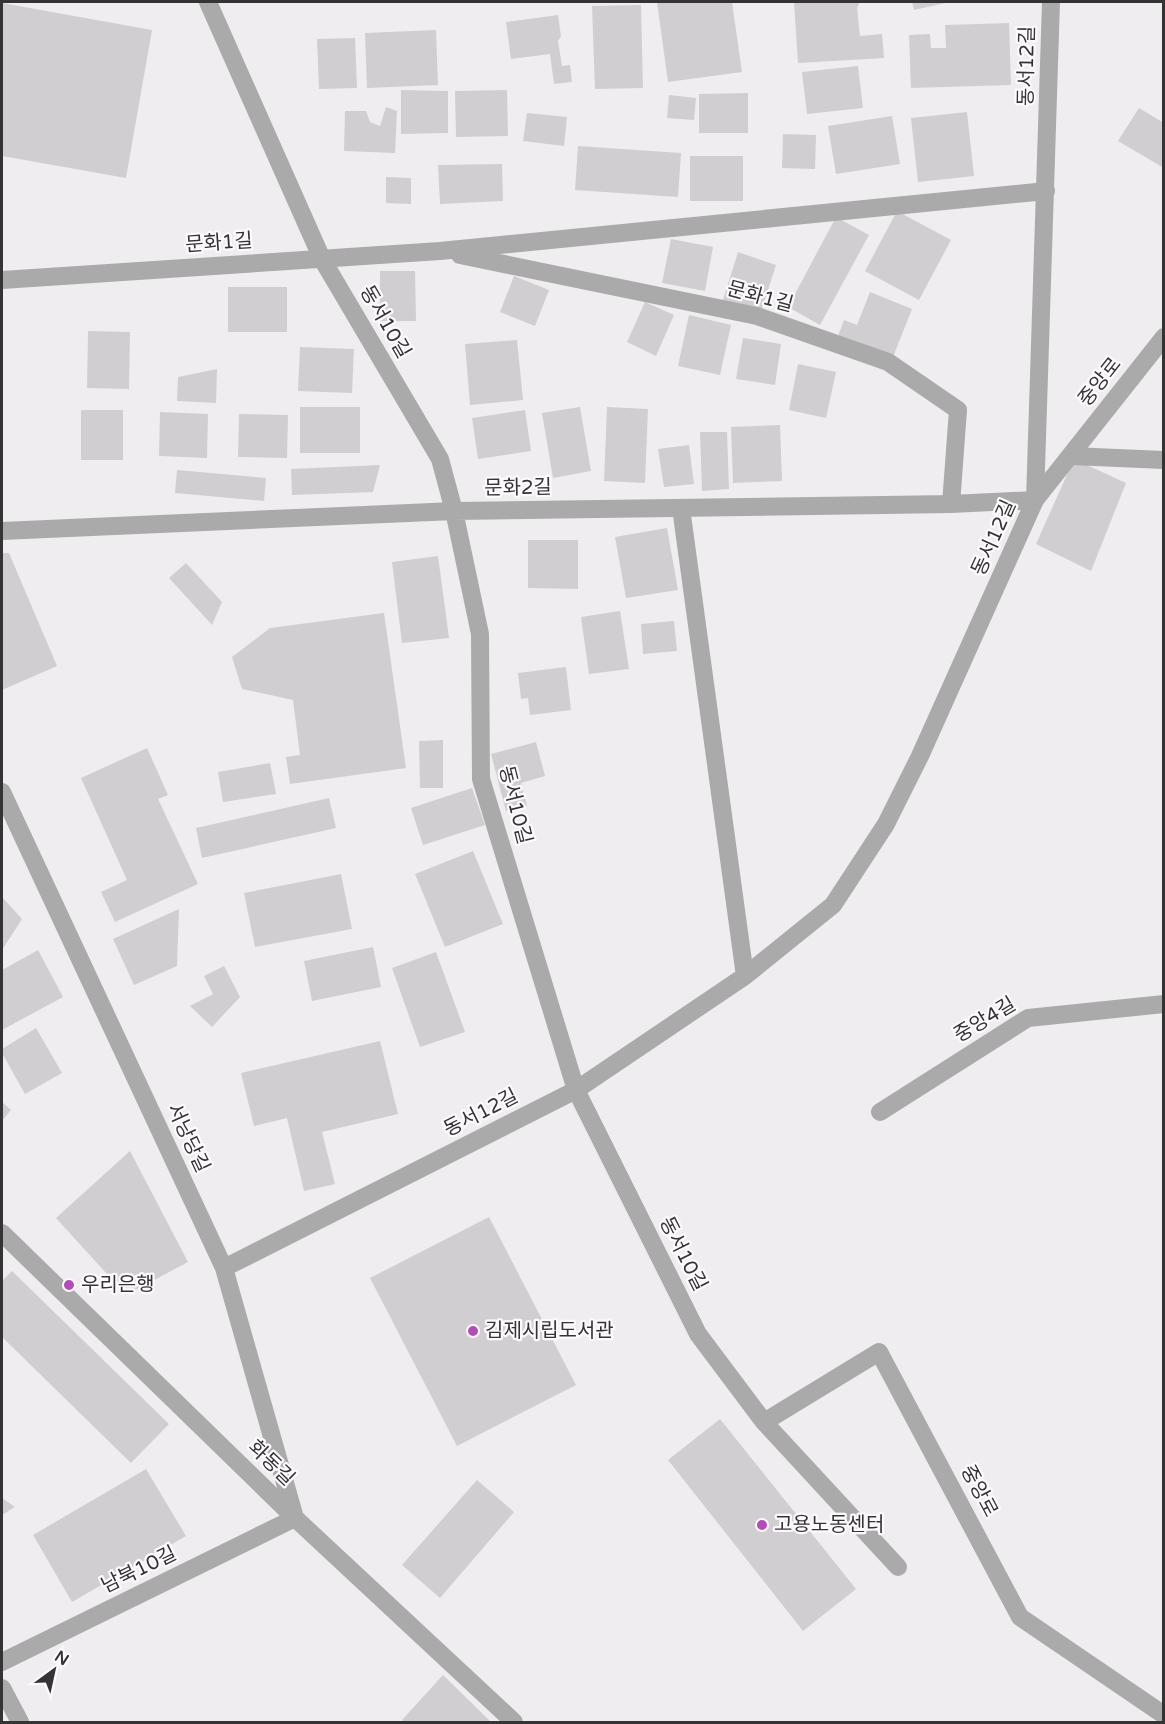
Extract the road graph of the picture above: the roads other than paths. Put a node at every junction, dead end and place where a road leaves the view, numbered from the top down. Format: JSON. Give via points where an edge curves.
{"nodes":[{"id":1,"x":208,"y":2,"type":"edge"},
{"id":2,"x":1051,"y":2,"type":"edge"},
{"id":3,"x":1046,"y":191,"type":"junction"},
{"id":4,"x":440,"y":251,"type":"junction"},
{"id":5,"x":322,"y":259,"type":"junction"},
{"id":6,"x":2,"y":280,"type":"edge"},
{"id":7,"x":1164,"y":337,"type":"edge"},
{"id":8,"x":1071,"y":456,"type":"junction"},
{"id":9,"x":1164,"y":460,"type":"edge"},
{"id":10,"x":1035,"y":500,"type":"junction"},
{"id":11,"x":951,"y":504,"type":"junction"},
{"id":12,"x":681,"y":508,"type":"junction"},
{"id":13,"x":454,"y":511,"type":"junction"},
{"id":14,"x":2,"y":531,"type":"edge"},
{"id":15,"x":2,"y":792,"type":"edge"},
{"id":16,"x":745,"y":976,"type":"junction"},
{"id":17,"x":1164,"y":1004,"type":"edge"},
{"id":18,"x":576,"y":1090,"type":"junction"},
{"id":19,"x":880,"y":1112,"type":"dead end"},
{"id":20,"x":2,"y":1233,"type":"edge"},
{"id":21,"x":224,"y":1268,"type":"junction"},
{"id":22,"x":764,"y":1422,"type":"junction"},
{"id":23,"x":296,"y":1518,"type":"junction"},
{"id":24,"x":898,"y":1567,"type":"dead end"},
{"id":25,"x":2,"y":1662,"type":"edge"},
{"id":26,"x":2,"y":1688,"type":"edge"},
{"id":27,"x":1164,"y":1715,"type":"edge"},
{"id":28,"x":20,"y":1722,"type":"edge"},
{"id":29,"x":514,"y":1722,"type":"edge"}],
"edges":[{"from":1,"to":5,"type":"street","name":"동서10길"},
{"from":2,"to":3,"type":"street","name":"동서12길"},
{"from":3,"to":4,"type":"street","name":"문화1길"},
{"from":3,"to":10,"type":"street","name":"동서12길"},
{"from":4,"to":5,"type":"street","name":"문화1길"},
{"from":4,"to":11,"type":"street","name":"문화1길","via":[[757,316],[888,362],[958,410]]},
{"from":5,"to":6,"type":"street","name":"문화1길"},
{"from":5,"to":13,"type":"street","name":"동서10길","via":[[440,459]]},
{"from":7,"to":8,"type":"street","name":"중앙로"},
{"from":8,"to":9,"type":"street"},
{"from":8,"to":10,"type":"street","name":"중앙로"},
{"from":10,"to":11,"type":"street","name":"문화2길"},
{"from":10,"to":16,"type":"street","name":"동서12길","via":[[886,824],[833,905]]},
{"from":11,"to":12,"type":"street","name":"문화2길"},
{"from":12,"to":13,"type":"street","name":"문화2길"},
{"from":12,"to":16,"type":"street"},
{"from":13,"to":14,"type":"street","name":"문화2길"},
{"from":13,"to":18,"type":"street","name":"동서10길","via":[[480,634],[481,779]]},
{"from":15,"to":21,"type":"street","name":"서낭당길"},
{"from":16,"to":18,"type":"street","name":"동서12길"},
{"from":17,"to":19,"type":"street","name":"중앙4길","via":[[1028,1018]]},
{"from":18,"to":21,"type":"street","name":"동서12길"},
{"from":18,"to":22,"type":"street","name":"동서10길","via":[[698,1334]]},
{"from":20,"to":23,"type":"street","name":"화동길"},
{"from":21,"to":23,"type":"street","name":"서낭당길"},
{"from":22,"to":24,"type":"street","name":"동서10길"},
{"from":22,"to":27,"type":"street","name":"중앙로","via":[[879,1352],[1020,1617]]},
{"from":23,"to":25,"type":"street","name":"남북10길"},
{"from":23,"to":29,"type":"street","name":"화동길"},
{"from":26,"to":28,"type":"street"}]}
